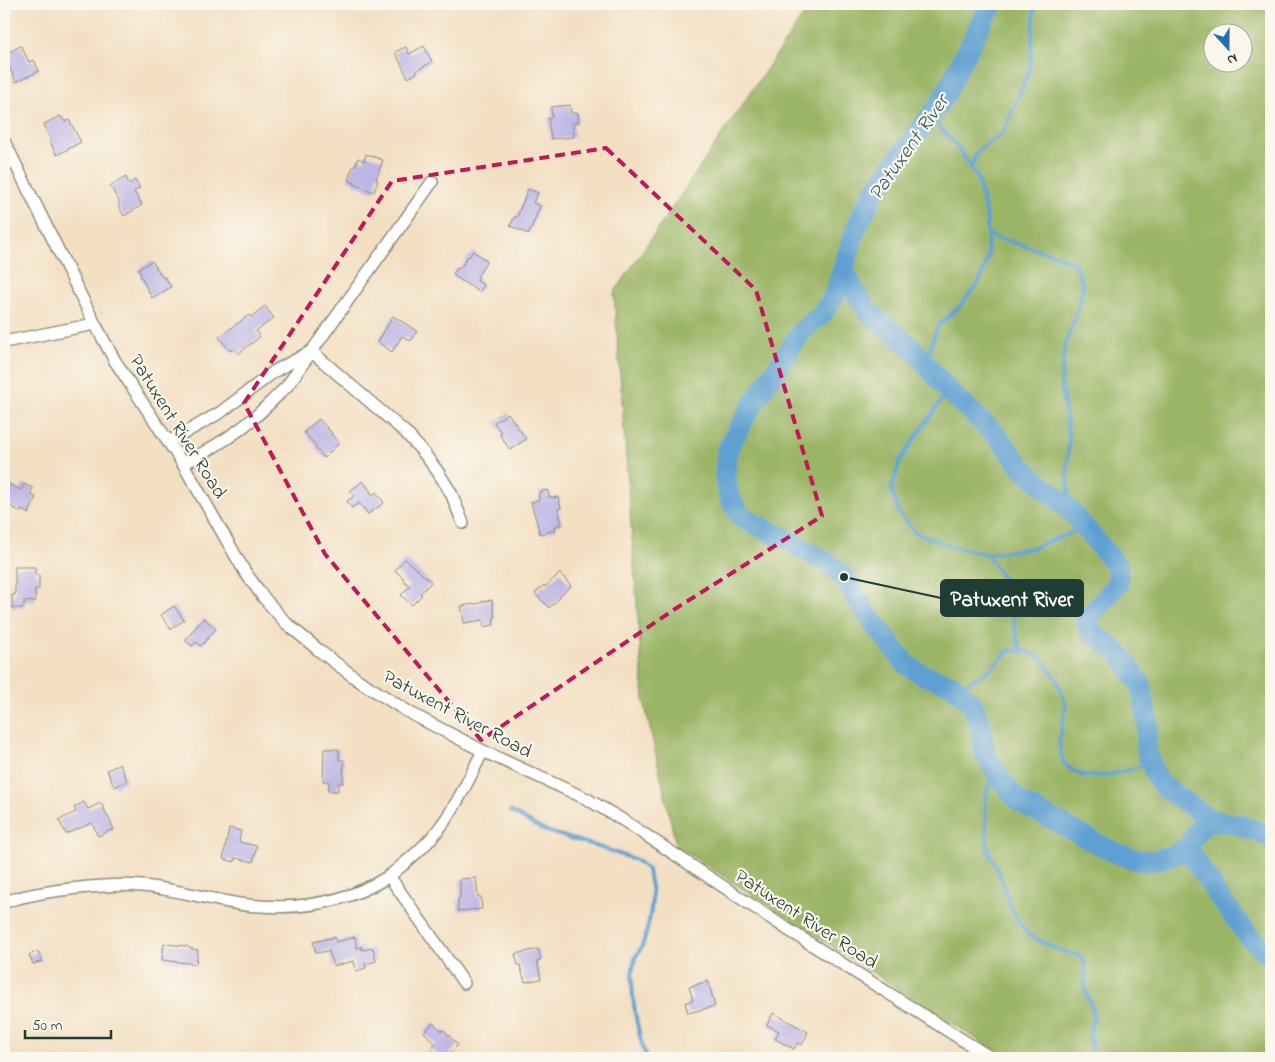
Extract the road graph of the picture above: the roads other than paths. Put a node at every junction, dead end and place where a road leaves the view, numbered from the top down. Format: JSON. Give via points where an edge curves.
{"nodes":[{"id":1,"x":4,"y":141,"type":"edge"},
{"id":2,"x":432,"y":182,"type":"dead end"},
{"id":3,"x":95,"y":324,"type":"junction"},
{"id":4,"x":4,"y":342,"type":"edge"},
{"id":5,"x":311,"y":351,"type":"junction"},
{"id":6,"x":168,"y":442,"type":"junction"},
{"id":7,"x":182,"y":464,"type":"junction"},
{"id":8,"x":463,"y":523,"type":"dead end"},
{"id":9,"x":483,"y":751,"type":"junction"},
{"id":10,"x":390,"y":876,"type":"junction"},
{"id":11,"x":4,"y":902,"type":"edge"},
{"id":12,"x":464,"y":983,"type":"dead end"},
{"id":13,"x":991,"y":1058,"type":"edge"}],
"edges":[{"from":1,"to":3,"type":"street","name":"Patuxent River Road"},
{"from":2,"to":5,"type":"street"},
{"from":3,"to":4,"type":"street"},
{"from":3,"to":6,"type":"street","name":"Patuxent River Road"},
{"from":5,"to":6,"type":"street","via":[[275,371],[221,412]]},
{"from":5,"to":7,"type":"street","via":[[287,386],[264,410],[212,448]]},
{"from":5,"to":8,"type":"street","via":[[405,432],[423,452],[451,493]]},
{"from":6,"to":7,"type":"street","name":"Patuxent River Road"},
{"from":7,"to":9,"type":"street","name":"Patuxent River Road","via":[[245,572],[286,623],[358,680],[410,713]]},
{"from":9,"to":10,"type":"street","via":[[438,831]]},
{"from":9,"to":13,"type":"street","name":"Patuxent River Road","via":[[587,799],[626,822]]},
{"from":10,"to":11,"type":"street","via":[[346,897],[297,907],[240,904],[142,886],[85,887]]},
{"from":10,"to":12,"type":"street"}]}
